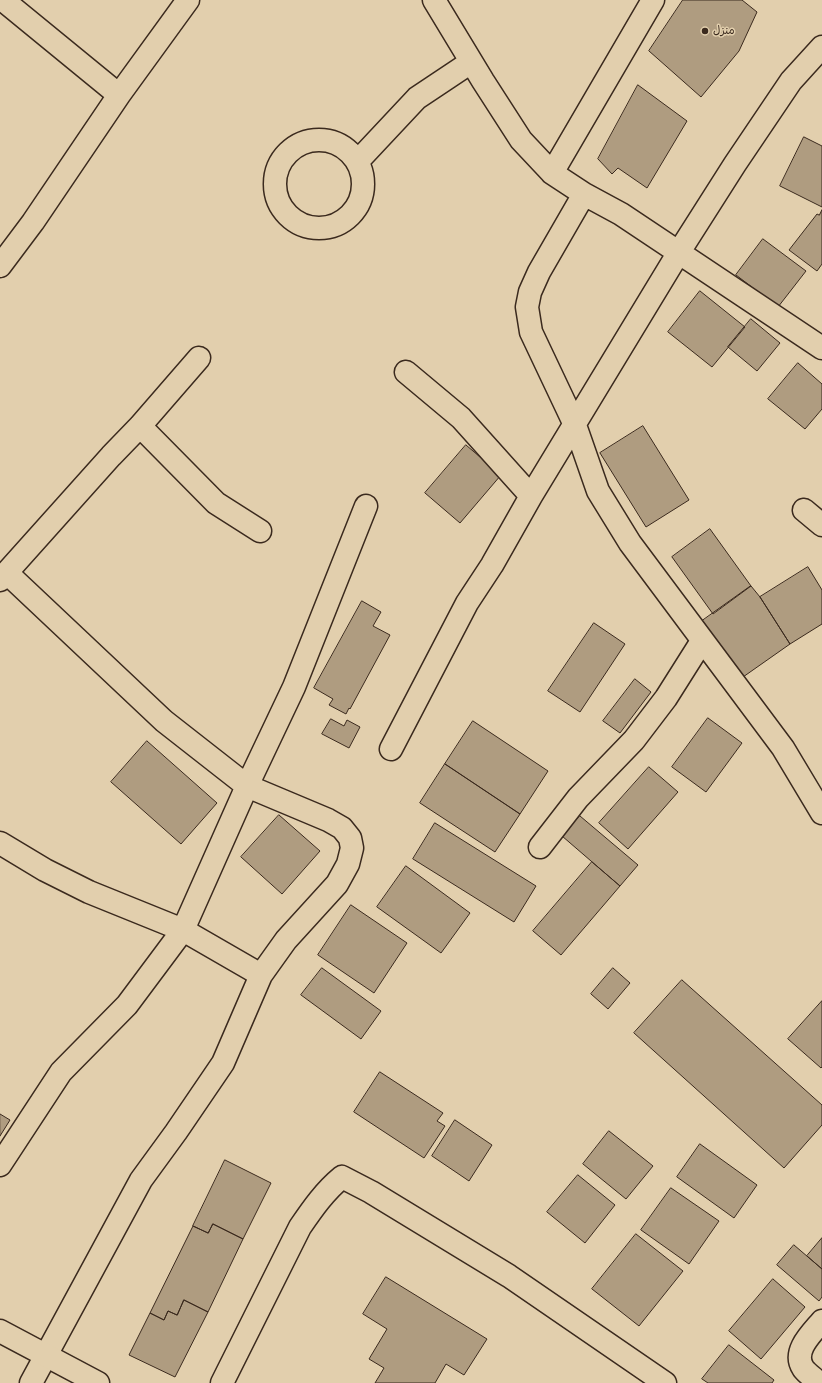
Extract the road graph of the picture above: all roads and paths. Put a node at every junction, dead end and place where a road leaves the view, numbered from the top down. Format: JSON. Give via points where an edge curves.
{"nodes":[{"id":1,"x":3,"y":0,"type":"edge"},
{"id":2,"x":188,"y":0,"type":"edge"},
{"id":3,"x":434,"y":0,"type":"edge"},
{"id":4,"x":653,"y":0,"type":"edge"},
{"id":5,"x":822,"y":47,"type":"edge"},
{"id":6,"x":471,"y":62,"type":"junction"},
{"id":7,"x":120,"y":95,"type":"junction"},
{"id":8,"x":357,"y":162,"type":"junction"},
{"id":9,"x":552,"y":173,"type":"junction"},
{"id":10,"x":584,"y":194,"type":"junction"},
{"id":11,"x":679,"y":252,"type":"junction"},
{"id":12,"x":0,"y":266,"type":"edge"},
{"id":13,"x":822,"y":348,"type":"edge"},
{"id":14,"x":199,"y":358,"type":"dead end"},
{"id":15,"x":406,"y":372,"type":"dead end"},
{"id":16,"x":575,"y":425,"type":"junction"},
{"id":17,"x":140,"y":426,"type":"junction"},
{"id":18,"x":531,"y":496,"type":"junction"},
{"id":19,"x":366,"y":506,"type":"dead end"},
{"id":20,"x":804,"y":510,"type":"dead end"},
{"id":21,"x":822,"y":525,"type":"edge"},
{"id":22,"x":260,"y":531,"type":"dead end"},
{"id":23,"x":3,"y":577,"type":"edge"},
{"id":24,"x":702,"y":641,"type":"junction"},
{"id":25,"x":391,"y":749,"type":"dead end"},
{"id":26,"x":247,"y":786,"type":"junction"},
{"id":27,"x":822,"y":813,"type":"edge"},
{"id":28,"x":0,"y":843,"type":"edge"},
{"id":29,"x":540,"y":847,"type":"dead end"},
{"id":30,"x":183,"y":930,"type":"junction"},
{"id":31,"x":261,"y":975,"type":"junction"},
{"id":32,"x":0,"y":1165,"type":"edge"},
{"id":33,"x":822,"y":1321,"type":"edge"},
{"id":34,"x":0,"y":1331,"type":"edge"},
{"id":35,"x":46,"y":1356,"type":"junction"},
{"id":36,"x":31,"y":1383,"type":"edge"},
{"id":37,"x":98,"y":1383,"type":"edge"},
{"id":38,"x":222,"y":1383,"type":"edge"},
{"id":39,"x":665,"y":1383,"type":"edge"},
{"id":40,"x":819,"y":1383,"type":"edge"}],
"edges":[{"from":1,"to":7,"type":"street"},
{"from":2,"to":7,"type":"street"},
{"from":3,"to":6,"type":"street"},
{"from":4,"to":9,"type":"street"},
{"from":5,"to":11,"type":"street","via":[[791,81],[734,164]]},
{"from":6,"to":8,"type":"street","via":[[417,98]]},
{"from":6,"to":9,"type":"street","via":[[521,140]]},
{"from":7,"to":12,"type":"street"},
{"from":8,"to":8,"type":"street","via":[[346,149],[332,142],[315,140],[299,144],[286,154],[277,168],[274,184],[278,202],[289,216],[304,226],[322,229],[339,224],[354,213],[362,197],[363,178]]},
{"from":9,"to":10,"type":"street"},
{"from":10,"to":11,"type":"street","via":[[621,214]]},
{"from":10,"to":16,"type":"street","via":[[539,272],[530,292],[527,307],[531,332]]},
{"from":11,"to":13,"type":"street"},
{"from":11,"to":16,"type":"street"},
{"from":14,"to":17,"type":"street"},
{"from":15,"to":18,"type":"street","via":[[461,418]]},
{"from":16,"to":18,"type":"street"},
{"from":16,"to":24,"type":"street","via":[[598,491],[630,543]]},
{"from":17,"to":22,"type":"street","via":[[216,503]]},
{"from":17,"to":23,"type":"street"},
{"from":18,"to":25,"type":"street","via":[[467,603]]},
{"from":19,"to":26,"type":"street","via":[[294,687]]},
{"from":20,"to":21,"type":"street"},
{"from":23,"to":26,"type":"street","via":[[164,721]]},
{"from":24,"to":27,"type":"street","via":[[783,748]]},
{"from":24,"to":29,"type":"street","via":[[666,698],[634,740],[578,798]]},
{"from":26,"to":30,"type":"street"},
{"from":26,"to":31,"type":"street","via":[[342,828],[350,838],[352,848],[348,864],[337,884],[286,940]]},
{"from":28,"to":30,"type":"street","via":[[89,892]]},
{"from":30,"to":31,"type":"street"},
{"from":30,"to":32,"type":"street","via":[[127,1005],[61,1072]]},
{"from":31,"to":35,"type":"street","via":[[223,1063],[141,1180]]},
{"from":33,"to":40,"type":"street","via":[[799,1352],[803,1368]]},
{"from":34,"to":35,"type":"street"},
{"from":35,"to":36,"type":"street"},
{"from":35,"to":37,"type":"street"},
{"from":38,"to":39,"type":"street","via":[[300,1227],[318,1202],[342,1177],[508,1276]]}]}
